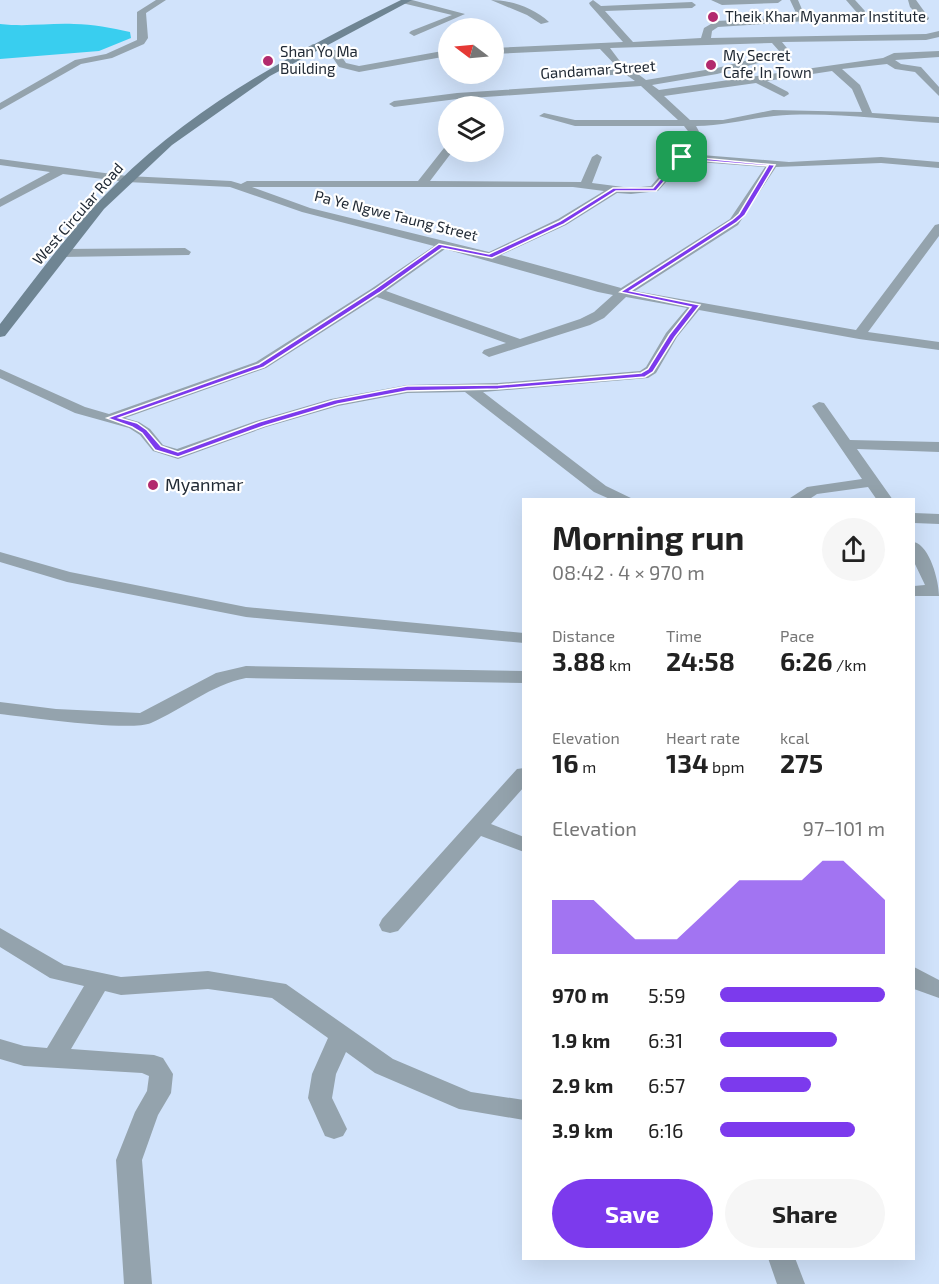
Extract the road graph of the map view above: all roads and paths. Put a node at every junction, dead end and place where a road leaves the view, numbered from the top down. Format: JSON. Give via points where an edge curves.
{"nodes":[{"id":1,"x":162,"y":0,"type":"edge"},
{"id":2,"x":495,"y":0,"type":"edge"},
{"id":3,"x":591,"y":0,"type":"edge"},
{"id":4,"x":715,"y":0,"type":"edge"},
{"id":5,"x":778,"y":0,"type":"edge"},
{"id":6,"x":794,"y":0,"type":"edge"},
{"id":7,"x":850,"y":0,"type":"edge"},
{"id":8,"x":912,"y":0,"type":"edge"},
{"id":9,"x":406,"y":1,"type":"edge"},
{"id":10,"x":692,"y":5,"type":"dead end"},
{"id":11,"x":598,"y":9,"type":"junction"},
{"id":12,"x":862,"y":13,"type":"dead end"},
{"id":13,"x":677,"y":16,"type":"dead end"},
{"id":14,"x":451,"y":18,"type":"edge"},
{"id":15,"x":926,"y":18,"type":"dead end"},
{"id":16,"x":607,"y":19,"type":"junction"},
{"id":17,"x":544,"y":22,"type":"dead end"},
{"id":18,"x":438,"y":23,"type":"edge"},
{"id":19,"x":414,"y":33,"type":"dead end"},
{"id":20,"x":939,"y":34,"type":"edge"},
{"id":21,"x":926,"y":37,"type":"junction"},
{"id":22,"x":775,"y":40,"type":"junction"},
{"id":23,"x":704,"y":41,"type":"junction"},
{"id":24,"x":630,"y":44,"type":"junction"},
{"id":25,"x":939,"y":44,"type":"edge"},
{"id":26,"x":602,"y":45,"type":"junction"},
{"id":27,"x":313,"y":47,"type":"junction"},
{"id":28,"x":504,"y":50,"type":"edge"},
{"id":29,"x":939,"y":54,"type":"edge"},
{"id":30,"x":438,"y":55,"type":"edge"},
{"id":31,"x":888,"y":60,"type":"junction"},
{"id":32,"x":799,"y":61,"type":"junction"},
{"id":33,"x":833,"y":67,"type":"junction"},
{"id":34,"x":626,"y":71,"type":"junction"},
{"id":35,"x":564,"y":77,"type":"dead end"},
{"id":36,"x":758,"y":80,"type":"junction"},
{"id":37,"x":644,"y":83,"type":"junction"},
{"id":38,"x":656,"y":93,"type":"junction"},
{"id":39,"x":939,"y":93,"type":"edge"},
{"id":40,"x":784,"y":94,"type":"dead end"},
{"id":41,"x":394,"y":104,"type":"dead end"},
{"id":42,"x":0,"y":107,"type":"edge"},
{"id":43,"x":868,"y":115,"type":"junction"},
{"id":44,"x":544,"y":116,"type":"dead end"},
{"id":45,"x":939,"y":120,"type":"edge"},
{"id":46,"x":685,"y":122,"type":"junction"},
{"id":47,"x":597,"y":157,"type":"dead end"},
{"id":48,"x":682,"y":157,"type":"junction"},
{"id":49,"x":0,"y":162,"type":"edge"},
{"id":50,"x":439,"y":162,"type":"edge"},
{"id":51,"x":772,"y":165,"type":"junction"},
{"id":52,"x":939,"y":165,"type":"edge"},
{"id":53,"x":60,"y":171,"type":"junction"},
{"id":54,"x":127,"y":179,"type":"junction"},
{"id":55,"x":231,"y":184,"type":"junction"},
{"id":56,"x":420,"y":186,"type":"junction"},
{"id":57,"x":585,"y":186,"type":"junction"},
{"id":58,"x":615,"y":189,"type":"junction"},
{"id":59,"x":0,"y":204,"type":"edge"},
{"id":60,"x":939,"y":228,"type":"edge"},
{"id":61,"x":441,"y":246,"type":"junction"},
{"id":62,"x":185,"y":252,"type":"dead end"},
{"id":63,"x":61,"y":253,"type":"junction"},
{"id":64,"x":490,"y":256,"type":"junction"},
{"id":65,"x":376,"y":292,"type":"junction"},
{"id":66,"x":624,"y":292,"type":"junction"},
{"id":67,"x":696,"y":305,"type":"junction"},
{"id":68,"x":0,"y":333,"type":"edge"},
{"id":69,"x":859,"y":335,"type":"junction"},
{"id":70,"x":522,"y":344,"type":"junction"},
{"id":71,"x":939,"y":346,"type":"edge"},
{"id":72,"x":489,"y":353,"type":"dead end"},
{"id":73,"x":0,"y":373,"type":"edge"},
{"id":74,"x":469,"y":388,"type":"junction"},
{"id":75,"x":819,"y":406,"type":"dead end"},
{"id":76,"x":111,"y":418,"type":"junction"},
{"id":77,"x":846,"y":444,"type":"junction"},
{"id":78,"x":939,"y":447,"type":"edge"},
{"id":79,"x":873,"y":482,"type":"junction"},
{"id":80,"x":622,"y":498,"type":"edge"},
{"id":81,"x":799,"y":498,"type":"edge"},
{"id":82,"x":884,"y":498,"type":"edge"},
{"id":83,"x":915,"y":518,"type":"edge"},
{"id":84,"x":939,"y":519,"type":"edge"},
{"id":85,"x":915,"y":549,"type":"edge"},
{"id":86,"x":0,"y":557,"type":"edge"},
{"id":87,"x":938,"y":590,"type":"edge"},
{"id":88,"x":915,"y":591,"type":"edge"},
{"id":89,"x":522,"y":638,"type":"edge"},
{"id":90,"x":522,"y":677,"type":"edge"},
{"id":91,"x":0,"y":708,"type":"edge"},
{"id":92,"x":522,"y":777,"type":"edge"},
{"id":93,"x":477,"y":827,"type":"junction"},
{"id":94,"x":522,"y":844,"type":"edge"},
{"id":95,"x":390,"y":925,"type":"dead end"},
{"id":96,"x":0,"y":936,"type":"edge"},
{"id":97,"x":915,"y":977,"type":"edge"},
{"id":98,"x":99,"y":981,"type":"junction"},
{"id":99,"x":939,"y":989,"type":"edge"},
{"id":100,"x":341,"y":1035,"type":"junction"},
{"id":101,"x":0,"y":1049,"type":"edge"},
{"id":102,"x":53,"y":1058,"type":"junction"},
{"id":103,"x":522,"y":1110,"type":"edge"},
{"id":104,"x":334,"y":1129,"type":"dead end"},
{"id":105,"x":782,"y":1260,"type":"edge"},
{"id":106,"x":138,"y":1284,"type":"edge"},
{"id":107,"x":791,"y":1284,"type":"edge"}],
"edges":[{"from":1,"to":42,"type":"street","via":[[141,12],[141,42],[109,56],[78,62]]},
{"from":2,"to":17,"type":"street"},
{"from":3,"to":11,"type":"street"},
{"from":4,"to":5,"type":"street"},
{"from":6,"to":23,"type":"street","via":[[804,19],[711,26]]},
{"from":7,"to":12,"type":"street"},
{"from":8,"to":15,"type":"street"},
{"from":9,"to":14,"type":"street","via":[[461,14]]},
{"from":9,"to":27,"type":"street","name":"West Circular Road"},
{"from":10,"to":11,"type":"street"},
{"from":11,"to":16,"type":"street"},
{"from":13,"to":16,"type":"street"},
{"from":16,"to":24,"type":"street"},
{"from":18,"to":19,"type":"street"},
{"from":20,"to":21,"type":"street"},
{"from":21,"to":22,"type":"street"},
{"from":21,"to":25,"type":"street"},
{"from":22,"to":23,"type":"street"},
{"from":22,"to":32,"type":"street"},
{"from":23,"to":24,"type":"street"},
{"from":24,"to":26,"type":"street"},
{"from":26,"to":28,"type":"street"},
{"from":26,"to":34,"type":"street"},
{"from":27,"to":30,"type":"street","via":[[335,53],[342,65],[359,69]]},
{"from":27,"to":54,"type":"street","name":"West Circular Road","via":[[208,111]]},
{"from":29,"to":31,"type":"street","via":[[894,56]]},
{"from":31,"to":33,"type":"street"},
{"from":31,"to":39,"type":"street","via":[[898,67],[918,69]]},
{"from":32,"to":33,"type":"street"},
{"from":32,"to":36,"type":"street"},
{"from":32,"to":37,"type":"street","name":"Gandamar Street"},
{"from":33,"to":43,"type":"street","via":[[857,84]]},
{"from":34,"to":35,"type":"street"},
{"from":34,"to":37,"type":"street"},
{"from":36,"to":38,"type":"street"},
{"from":36,"to":40,"type":"street"},
{"from":37,"to":38,"type":"street"},
{"from":37,"to":41,"type":"street","name":"Gandamar Street","via":[[432,97]]},
{"from":38,"to":46,"type":"street"},
{"from":43,"to":45,"type":"street"},
{"from":43,"to":46,"type":"street","via":[[787,112],[734,122]]},
{"from":44,"to":46,"type":"street","via":[[585,124]]},
{"from":46,"to":48,"type":"street","via":[[696,135]]},
{"from":47,"to":57,"type":"street"},
{"from":48,"to":51,"type":"street"},
{"from":48,"to":58,"type":"street","via":[[654,189]]},
{"from":49,"to":53,"type":"street","name":"Pa Ye Ngwe Taung Street"},
{"from":50,"to":56,"type":"street"},
{"from":51,"to":52,"type":"street","via":[[881,160]]},
{"from":51,"to":66,"type":"street","via":[[734,222]]},
{"from":53,"to":54,"type":"street","name":"Pa Ye Ngwe Taung Street"},
{"from":53,"to":59,"type":"street"},
{"from":54,"to":55,"type":"street","name":"Pa Ye Ngwe Taung Street"},
{"from":54,"to":63,"type":"street","name":"West Circular Road"},
{"from":55,"to":56,"type":"street"},
{"from":55,"to":61,"type":"street","name":"Pa Ye Ngwe Taung Street","via":[[306,210]]},
{"from":56,"to":57,"type":"street"},
{"from":57,"to":58,"type":"street"},
{"from":58,"to":64,"type":"street","via":[[562,222]]},
{"from":60,"to":69,"type":"street"},
{"from":61,"to":64,"type":"street","name":"Pa Ye Ngwe Taung Street"},
{"from":61,"to":65,"type":"street"},
{"from":62,"to":63,"type":"street"},
{"from":63,"to":68,"type":"street","name":"West Circular Road"},
{"from":64,"to":66,"type":"street","name":"Pa Ye Ngwe Taung Street"},
{"from":65,"to":70,"type":"street"},
{"from":65,"to":76,"type":"street","via":[[261,365]]},
{"from":66,"to":67,"type":"street","name":"Pa Ye Ngwe Taung Street"},
{"from":66,"to":70,"type":"street","via":[[599,315]]},
{"from":67,"to":69,"type":"street","name":"Pa Ye Ngwe Taung Street"},
{"from":67,"to":74,"type":"street","via":[[651,370],[643,375]]},
{"from":69,"to":71,"type":"street","name":"Pa Ye Ngwe Taung Street"},
{"from":70,"to":72,"type":"street"},
{"from":73,"to":76,"type":"street","via":[[80,410]]},
{"from":74,"to":76,"type":"street","via":[[407,389],[336,402],[178,454],[158,448],[134,425]]},
{"from":74,"to":80,"type":"street","via":[[582,477]]},
{"from":75,"to":77,"type":"street"},
{"from":77,"to":78,"type":"street"},
{"from":77,"to":79,"type":"street"},
{"from":79,"to":81,"type":"street","via":[[813,490]]},
{"from":79,"to":82,"type":"street"},
{"from":83,"to":84,"type":"street"},
{"from":85,"to":87,"type":"street"},
{"from":86,"to":89,"type":"street","via":[[67,578],[246,612]]},
{"from":87,"to":88,"type":"street"},
{"from":90,"to":91,"type":"street","via":[[246,672],[223,677],[143,718],[56,715]]},
{"from":92,"to":93,"type":"street"},
{"from":93,"to":94,"type":"street"},
{"from":93,"to":95,"type":"street"},
{"from":96,"to":98,"type":"street","via":[[58,972]]},
{"from":97,"to":99,"type":"street","via":[[925,986]]},
{"from":98,"to":100,"type":"street","via":[[121,986],[208,980],[278,990]]},
{"from":98,"to":102,"type":"street"},
{"from":100,"to":103,"type":"street","via":[[384,1066],[468,1102]]},
{"from":100,"to":104,"type":"street","via":[[324,1074],[320,1098]]},
{"from":101,"to":102,"type":"street"},
{"from":102,"to":106,"type":"street","via":[[142,1063],[154,1065],[161,1074],[159,1093],[139,1129],[129,1160]]},
{"from":105,"to":107,"type":"street"}]}
